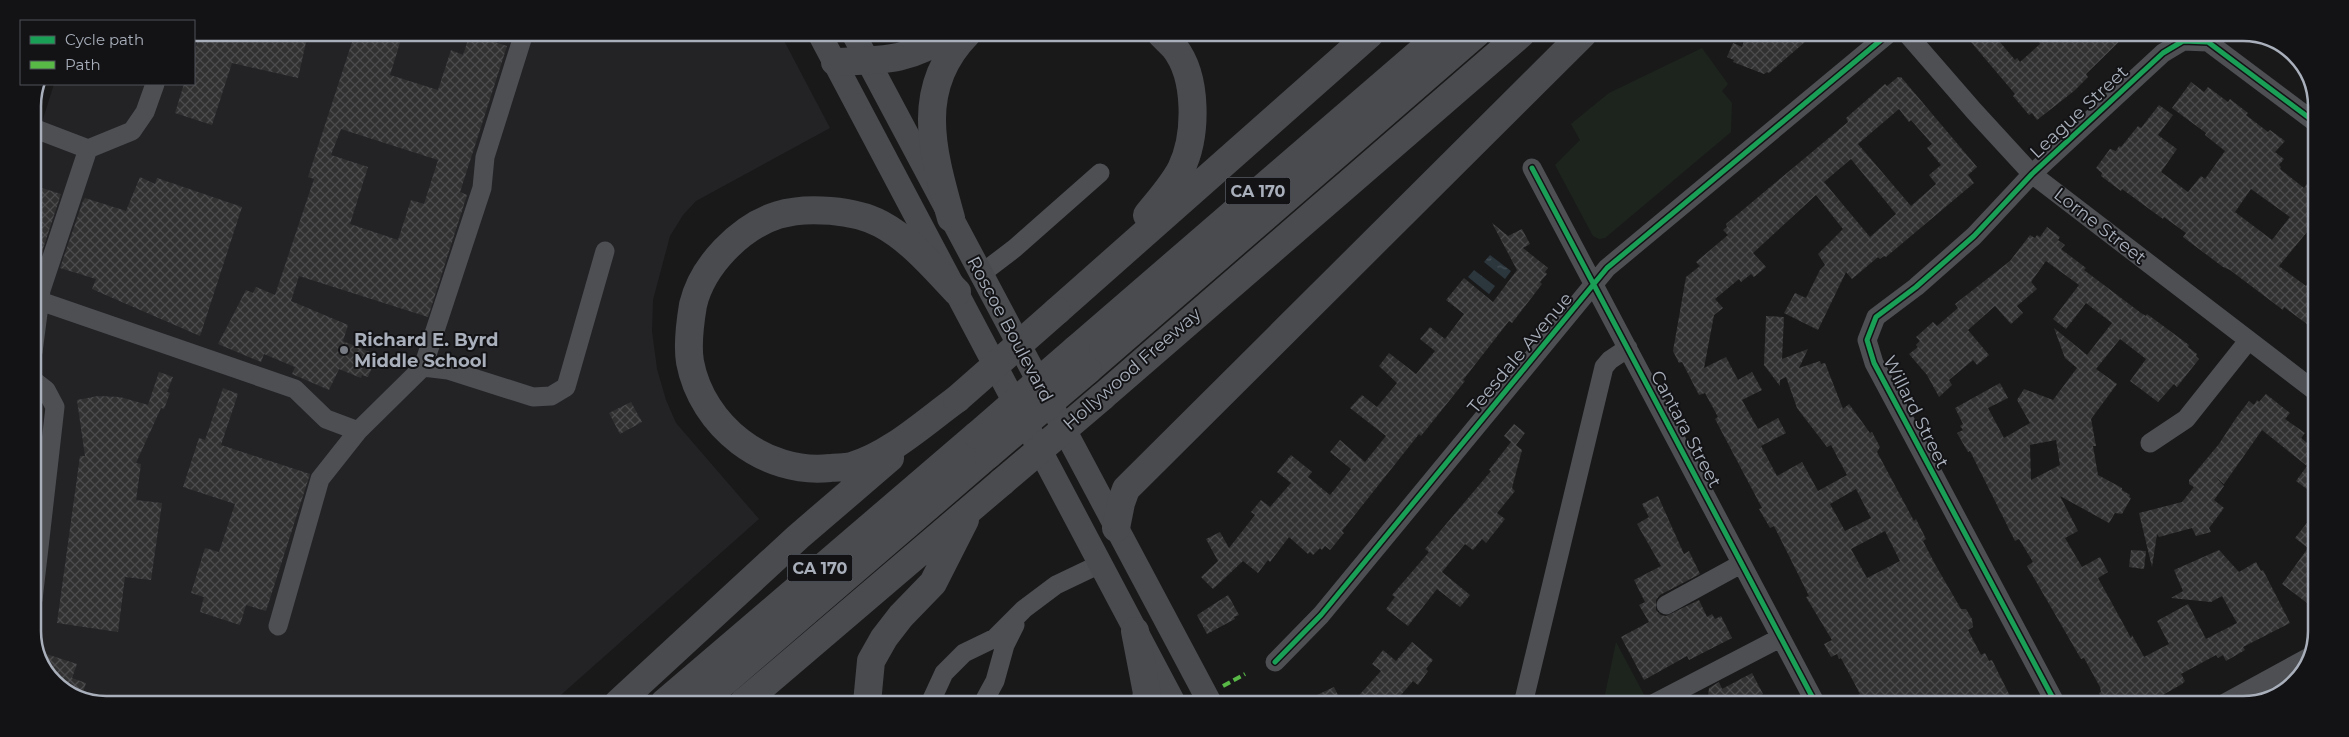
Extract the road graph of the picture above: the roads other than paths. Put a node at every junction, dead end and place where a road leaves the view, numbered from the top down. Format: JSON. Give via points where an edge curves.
{"nodes":[{"id":1,"x":521,"y":41,"type":"edge"},
{"id":2,"x":823,"y":41,"type":"edge"},
{"id":3,"x":857,"y":41,"type":"edge"},
{"id":4,"x":934,"y":41,"type":"edge"},
{"id":5,"x":959,"y":41,"type":"edge"},
{"id":6,"x":1168,"y":41,"type":"edge"},
{"id":7,"x":1362,"y":41,"type":"edge"},
{"id":8,"x":1434,"y":41,"type":"edge"},
{"id":9,"x":1468,"y":41,"type":"edge"},
{"id":10,"x":1491,"y":41,"type":"edge"},
{"id":11,"x":1512,"y":41,"type":"edge"},
{"id":12,"x":1576,"y":41,"type":"edge"},
{"id":13,"x":1880,"y":41,"type":"edge"},
{"id":14,"x":1913,"y":41,"type":"edge"},
{"id":15,"x":2183,"y":41,"type":"edge"},
{"id":16,"x":2183,"y":41,"type":"edge"},
{"id":17,"x":866,"y":60,"type":"junction"},
{"id":18,"x":835,"y":62,"type":"junction"},
{"id":19,"x":155,"y":85,"type":"edge"},
{"id":20,"x":2308,"y":117,"type":"edge"},
{"id":21,"x":41,"y":131,"type":"edge"},
{"id":22,"x":88,"y":149,"type":"junction"},
{"id":23,"x":1532,"y":168,"type":"dead end"},
{"id":24,"x":1100,"y":173,"type":"dead end"},
{"id":25,"x":2032,"y":174,"type":"junction"},
{"id":26,"x":951,"y":218,"type":"junction"},
{"id":27,"x":605,"y":251,"type":"dead end"},
{"id":28,"x":981,"y":274,"type":"junction"},
{"id":29,"x":1595,"y":284,"type":"junction"},
{"id":30,"x":41,"y":290,"type":"edge"},
{"id":31,"x":957,"y":292,"type":"junction"},
{"id":32,"x":41,"y":301,"type":"edge"},
{"id":33,"x":1057,"y":311,"type":"junction"},
{"id":34,"x":2248,"y":341,"type":"junction"},
{"id":35,"x":1628,"y":348,"type":"junction"},
{"id":36,"x":422,"y":367,"type":"junction"},
{"id":37,"x":1090,"y":374,"type":"junction"},
{"id":38,"x":41,"y":386,"type":"edge"},
{"id":39,"x":2308,"y":387,"type":"edge"},
{"id":40,"x":957,"y":399,"type":"junction"},
{"id":41,"x":358,"y":430,"type":"junction"},
{"id":42,"x":2150,"y":443,"type":"dead end"},
{"id":43,"x":990,"y":460,"type":"junction"},
{"id":44,"x":971,"y":508,"type":"junction"},
{"id":45,"x":1116,"y":528,"type":"junction"},
{"id":46,"x":41,"y":530,"type":"edge"},
{"id":47,"x":1100,"y":564,"type":"junction"},
{"id":48,"x":1741,"y":564,"type":"junction"},
{"id":49,"x":1666,"y":605,"type":"dead end"},
{"id":50,"x":1024,"y":609,"type":"junction"},
{"id":51,"x":278,"y":626,"type":"dead end"},
{"id":52,"x":1135,"y":631,"type":"junction"},
{"id":53,"x":1780,"y":638,"type":"junction"},
{"id":54,"x":1275,"y":662,"type":"dead end"},
{"id":55,"x":2299,"y":662,"type":"edge"},
{"id":56,"x":625,"y":696,"type":"edge"},
{"id":57,"x":673,"y":696,"type":"edge"},
{"id":58,"x":708,"y":696,"type":"edge"},
{"id":59,"x":728,"y":696,"type":"edge"},
{"id":60,"x":751,"y":696,"type":"edge"},
{"id":61,"x":868,"y":696,"type":"edge"},
{"id":62,"x":933,"y":696,"type":"edge"},
{"id":63,"x":987,"y":696,"type":"edge"},
{"id":64,"x":1147,"y":696,"type":"edge"},
{"id":65,"x":1170,"y":696,"type":"edge"},
{"id":66,"x":1206,"y":696,"type":"edge"},
{"id":67,"x":1526,"y":696,"type":"edge"},
{"id":68,"x":1668,"y":696,"type":"edge"},
{"id":69,"x":1812,"y":696,"type":"edge"},
{"id":70,"x":2052,"y":696,"type":"edge"},
{"id":71,"x":2238,"y":696,"type":"edge"}],
"edges":[{"from":1,"to":36,"type":"street","via":[[484,157],[482,188]]},
{"from":2,"to":18,"type":"main road","name":"Roscoe Boulevard"},
{"from":3,"to":17,"type":"main road","name":"Roscoe Boulevard"},
{"from":4,"to":17,"type":"highway","via":[[896,59]]},
{"from":5,"to":26,"type":"highway","via":[[944,67],[934,95],[931,119],[934,155]]},
{"from":6,"to":33,"type":"highway","via":[[1176,49],[1185,70],[1194,108],[1191,138],[1181,168],[1164,195]]},
{"from":7,"to":33,"type":"highway"},
{"from":8,"to":37,"type":"highway","name":"Hollywood Freeway","number":"CA 170"},
{"from":9,"to":37,"type":"highway"},
{"from":10,"to":37,"type":"highway"},
{"from":11,"to":37,"type":"highway","name":"Hollywood Freeway","number":"CA 170"},
{"from":12,"to":45,"type":"highway","via":[[1126,489],[1120,502]]},
{"from":13,"to":29,"type":"street","name":"Teesdale Avenue","via":[[1607,268]]},
{"from":14,"to":25,"type":"street","name":"Lorne Street"},
{"from":15,"to":25,"type":"street","name":"League Street","via":[[2163,53]]},
{"from":16,"to":20,"type":"street","name":"League Street","via":[[2208,42]]},
{"from":17,"to":18,"type":"highway"},
{"from":17,"to":26,"type":"main road","name":"Roscoe Boulevard"},
{"from":18,"to":31,"type":"main road","name":"Roscoe Boulevard"},
{"from":19,"to":22,"type":"street","via":[[146,112],[132,131]]},
{"from":21,"to":22,"type":"street"},
{"from":22,"to":30,"type":"street"},
{"from":23,"to":29,"type":"street","name":"Cantara Street"},
{"from":24,"to":28,"type":"street"},
{"from":25,"to":34,"type":"street","name":"Lorne Street"},
{"from":25,"to":70,"type":"street","name":"Willard Street","via":[[1974,236],[1876,317],[1866,340],[1874,363]]},
{"from":26,"to":28,"type":"main road","name":"Roscoe Boulevard"},
{"from":27,"to":36,"type":"street","via":[[566,387],[551,396],[533,397],[448,370]]},
{"from":28,"to":45,"type":"main road","name":"Roscoe Boulevard"},
{"from":29,"to":35,"type":"street","name":"Cantara Street"},
{"from":29,"to":54,"type":"street","name":"Teesdale Avenue","via":[[1321,615]]},
{"from":31,"to":40,"type":"highway","via":[[907,243],[881,224],[847,214],[810,210],[778,215],[748,230],[720,255],[704,277],[694,304],[689,333],[690,361],[701,394],[721,425],[748,448],[781,464],[815,470],[851,466],[883,453]]},
{"from":31,"to":47,"type":"main road","name":"Roscoe Boulevard"},
{"from":32,"to":41,"type":"street","via":[[295,389],[326,419]]},
{"from":33,"to":40,"type":"highway","bridge":true},
{"from":34,"to":39,"type":"street","name":"Lorne Street"},
{"from":34,"to":42,"type":"street","via":[[2186,419]]},
{"from":35,"to":48,"type":"street","name":"Cantara Street"},
{"from":35,"to":67,"type":"street","via":[[1604,367]]},
{"from":36,"to":41,"type":"street"},
{"from":37,"to":43,"type":"highway","name":"Hollywood Freeway","number":"CA 170","bridge":true},
{"from":37,"to":43,"type":"highway","name":"Hollywood Freeway","number":"CA 170","bridge":true},
{"from":38,"to":46,"type":"street","via":[[55,407]]},
{"from":40,"to":56,"type":"highway"},
{"from":41,"to":51,"type":"street","via":[[320,479]]},
{"from":43,"to":44,"type":"highway","name":"Hollywood Freeway","number":"CA 170"},
{"from":43,"to":57,"type":"highway","name":"Hollywood Freeway","number":"CA 170"},
{"from":43,"to":58,"type":"highway"},
{"from":43,"to":59,"type":"highway"},
{"from":44,"to":60,"type":"highway","name":"Hollywood Freeway","number":"CA 170"},
{"from":44,"to":61,"type":"highway","via":[[933,583],[901,616],[871,661]]},
{"from":45,"to":66,"type":"main road","name":"Roscoe Boulevard"},
{"from":47,"to":50,"type":"street","via":[[1056,585]]},
{"from":47,"to":52,"type":"main road","name":"Roscoe Boulevard"},
{"from":48,"to":49,"type":"street"},
{"from":48,"to":53,"type":"street","name":"Cantara Street"},
{"from":50,"to":62,"type":"street","via":[[995,638],[964,654],[944,673]]},
{"from":50,"to":63,"type":"street","via":[[1005,645],[995,681]]},
{"from":52,"to":64,"type":"highway"},
{"from":52,"to":65,"type":"main road","name":"Roscoe Boulevard"},
{"from":53,"to":68,"type":"street"},
{"from":53,"to":69,"type":"street","name":"Cantara Street"},
{"from":55,"to":71,"type":"street"}]}
